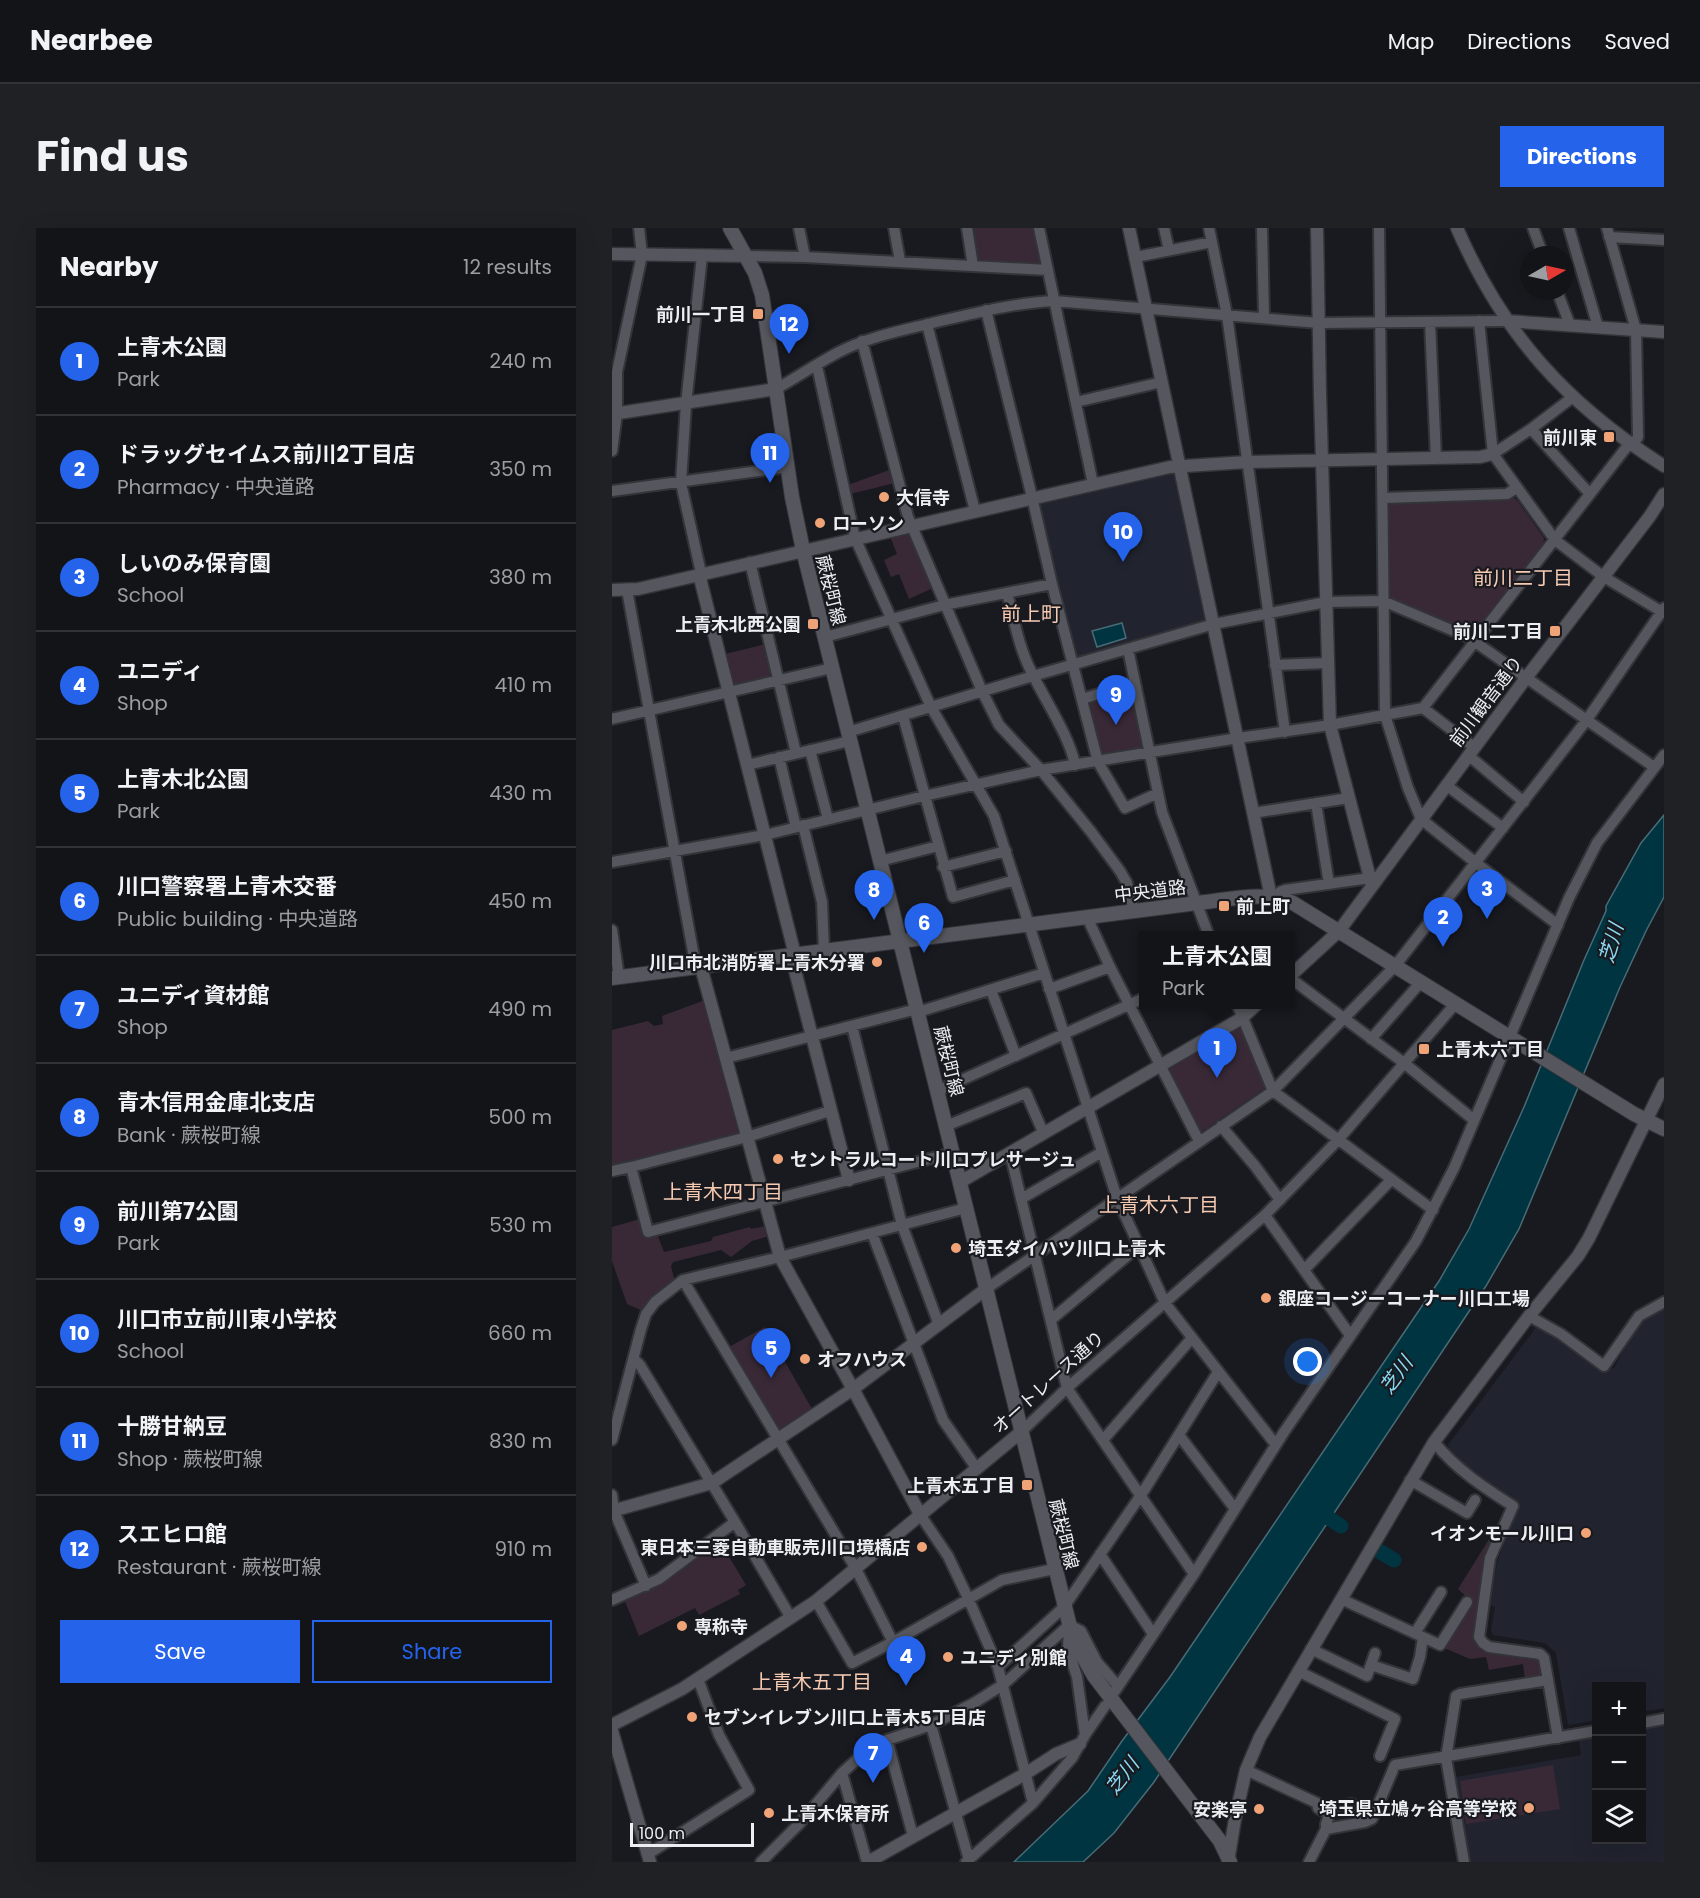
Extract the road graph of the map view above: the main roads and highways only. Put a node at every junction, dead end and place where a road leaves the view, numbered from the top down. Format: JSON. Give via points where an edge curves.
{"nodes":[{"id":1,"x":730,"y":228,"type":"edge"},
{"id":2,"x":900,"y":941,"type":"junction"},
{"id":3,"x":616,"y":977,"type":"edge"},
{"id":4,"x":1664,"y":1129,"type":"edge"},
{"id":5,"x":1229,"y":1861,"type":"edge"}],
"edges":[{"from":1,"to":2,"type":"main road","name":"蕨桜町線","via":[[747,256],[762,295],[803,550]]},
{"from":2,"to":3,"type":"main road","name":"中央道路"},
{"from":2,"to":4,"type":"main road","name":"中央道路","via":[[1197,903],[1275,897],[1293,903]]},
{"from":2,"to":5,"type":"main road","name":"蕨桜町線","via":[[1073,1639],[1094,1676],[1215,1834]]}]}
